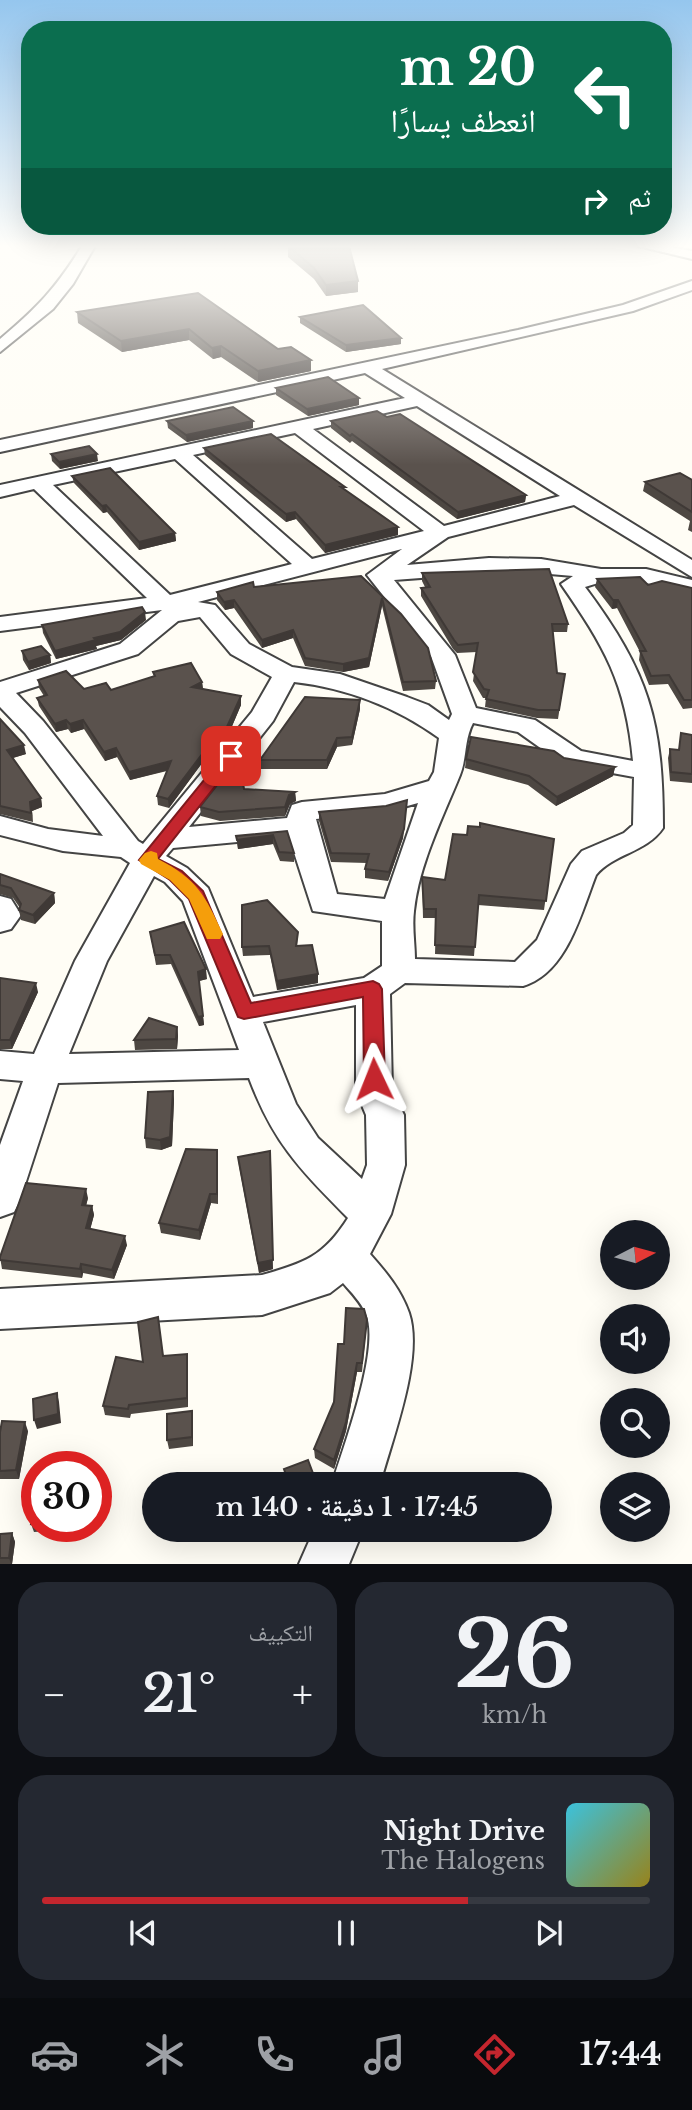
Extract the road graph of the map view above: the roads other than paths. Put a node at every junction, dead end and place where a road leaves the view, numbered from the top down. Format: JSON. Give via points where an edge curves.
{"nodes":[{"id":1,"x":33,"y":319,"type":"edge"},
{"id":2,"x":583,"y":319,"type":"edge"},
{"id":3,"x":0,"y":347,"type":"edge"},
{"id":4,"x":366,"y":366,"type":"junction"},
{"id":5,"x":420,"y":400,"type":"junction"},
{"id":6,"x":298,"y":426,"type":"junction"},
{"id":7,"x":0,"y":446,"type":"edge"},
{"id":8,"x":179,"y":452,"type":"junction"},
{"id":9,"x":39,"y":483,"type":"junction"},
{"id":10,"x":0,"y":491,"type":"edge"},
{"id":11,"x":577,"y":498,"type":"junction"},
{"id":12,"x":440,"y":533,"type":"junction"},
{"id":13,"x":310,"y":568,"type":"junction"},
{"id":14,"x":692,"y":570,"type":"edge"},
{"id":15,"x":595,"y":574,"type":"junction"},
{"id":16,"x":378,"y":575,"type":"junction"},
{"id":17,"x":692,"y":587,"type":"edge"},
{"id":18,"x":164,"y":603,"type":"junction"},
{"id":19,"x":206,"y":610,"type":"junction"},
{"id":20,"x":0,"y":624,"type":"edge"},
{"id":21,"x":286,"y":674,"type":"junction"},
{"id":22,"x":4,"y":700,"type":"edge"},
{"id":23,"x":459,"y":725,"type":"junction"},
{"id":24,"x":650,"y":772,"type":"junction"},
{"id":25,"x":441,"y":787,"type":"junction"},
{"id":26,"x":0,"y":825,"type":"edge"},
{"id":27,"x":301,"y":827,"type":"junction"},
{"id":28,"x":146,"y":849,"type":"junction"},
{"id":29,"x":0,"y":907,"type":"edge"},
{"id":30,"x":398,"y":912,"type":"junction"},
{"id":31,"x":0,"y":921,"type":"edge"},
{"id":32,"x":386,"y":980,"type":"junction"},
{"id":33,"x":244,"y":1012,"type":"junction"},
{"id":34,"x":262,"y":1064,"type":"junction"},
{"id":35,"x":0,"y":1065,"type":"edge"},
{"id":36,"x":45,"y":1069,"type":"junction"},
{"id":37,"x":0,"y":1200,"type":"edge"},
{"id":38,"x":371,"y":1214,"type":"junction"},
{"id":39,"x":346,"y":1257,"type":"junction"},
{"id":40,"x":0,"y":1310,"type":"edge"},
{"id":41,"x":359,"y":1472,"type":"edge"},
{"id":42,"x":333,"y":1542,"type":"edge"},
{"id":43,"x":324,"y":1564,"type":"edge"}],
"edges":[{"from":1,"to":3,"type":"street"},
{"from":2,"to":4,"type":"street"},
{"from":4,"to":5,"type":"street"},
{"from":4,"to":7,"type":"street"},
{"from":5,"to":6,"type":"street"},
{"from":5,"to":11,"type":"street"},
{"from":6,"to":8,"type":"street"},
{"from":6,"to":12,"type":"street"},
{"from":8,"to":9,"type":"street"},
{"from":8,"to":13,"type":"street"},
{"from":9,"to":10,"type":"street"},
{"from":9,"to":18,"type":"street"},
{"from":11,"to":12,"type":"street"},
{"from":11,"to":14,"type":"street"},
{"from":12,"to":13,"type":"street"},
{"from":12,"to":16,"type":"street"},
{"from":13,"to":18,"type":"street"},
{"from":15,"to":16,"type":"street","via":[[521,562]]},
{"from":15,"to":17,"type":"street","via":[[623,573]]},
{"from":15,"to":24,"type":"street","via":[[572,584],[620,655],[640,708]]},
{"from":16,"to":23,"type":"street","via":[[443,655]]},
{"from":18,"to":19,"type":"street"},
{"from":18,"to":20,"type":"street"},
{"from":19,"to":21,"type":"street","via":[[240,649]]},
{"from":19,"to":22,"type":"street","via":[[171,615],[138,643]]},
{"from":21,"to":23,"type":"street","via":[[331,679]]},
{"from":21,"to":28,"type":"street","via":[[264,715]]},
{"from":22,"to":28,"type":"street"},
{"from":23,"to":24,"type":"street","via":[[526,726],[573,758]]},
{"from":23,"to":25,"type":"street"},
{"from":24,"to":32,"type":"street","via":[[648,828],[634,840],[593,858],[582,872],[551,946],[523,974]]},
{"from":25,"to":27,"type":"street","via":[[386,803],[302,811]]},
{"from":25,"to":30,"type":"street"},
{"from":26,"to":28,"type":"street","via":[[57,842]]},
{"from":27,"to":28,"type":"street"},
{"from":27,"to":30,"type":"street","via":[[324,903]]},
{"from":28,"to":33,"type":"street","via":[[197,896]]},
{"from":28,"to":36,"type":"street"},
{"from":29,"to":31,"type":"street","via":[[5,915]]},
{"from":30,"to":32,"type":"street"},
{"from":32,"to":33,"type":"street"},
{"from":32,"to":38,"type":"street","via":[[374,1091],[385,1115],[388,1137],[386,1165]]},
{"from":33,"to":34,"type":"street"},
{"from":34,"to":36,"type":"street"},
{"from":34,"to":38,"type":"street","via":[[280,1111],[305,1149]]},
{"from":35,"to":36,"type":"street"},
{"from":36,"to":37,"type":"street"},
{"from":38,"to":39,"type":"street"},
{"from":39,"to":40,"type":"street","via":[[315,1279],[262,1295]]},
{"from":39,"to":41,"type":"street","via":[[389,1315],[392,1344]]},
{"from":42,"to":43,"type":"street"}]}
